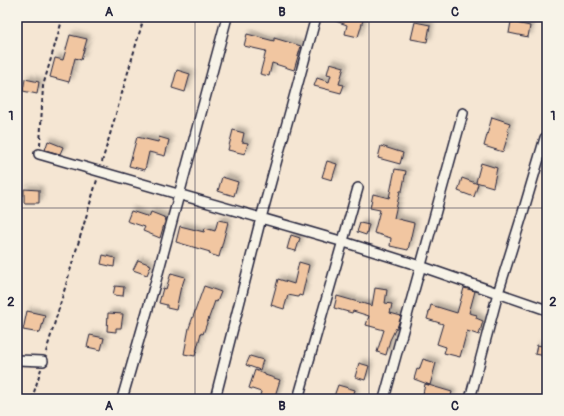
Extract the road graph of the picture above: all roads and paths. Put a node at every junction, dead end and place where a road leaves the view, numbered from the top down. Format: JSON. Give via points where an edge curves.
{"nodes":[{"id":1,"x":63,"y":17,"type":"edge"},
{"id":2,"x":144,"y":17,"type":"edge"},
{"id":3,"x":228,"y":17,"type":"edge"},
{"id":4,"x":316,"y":17,"type":"edge"},
{"id":5,"x":463,"y":113,"type":"dead end"},
{"id":6,"x":545,"y":138,"type":"dead end"},
{"id":7,"x":39,"y":154,"type":"joint"},
{"id":8,"x":99,"y":171,"type":"junction"},
{"id":9,"x":358,"y":188,"type":"dead end"},
{"id":10,"x":179,"y":194,"type":"junction"},
{"id":11,"x":261,"y":218,"type":"junction"},
{"id":12,"x":344,"y":242,"type":"junction"},
{"id":13,"x":420,"y":266,"type":"junction"},
{"id":14,"x":498,"y":293,"type":"junction"},
{"id":15,"x":547,"y":310,"type":"edge"},
{"id":16,"x":17,"y":360,"type":"edge"},
{"id":17,"x":44,"y":361,"type":"junction"},
{"id":18,"x":32,"y":399,"type":"edge"},
{"id":19,"x":122,"y":399,"type":"edge"},
{"id":20,"x":215,"y":399,"type":"edge"},
{"id":21,"x":298,"y":399,"type":"edge"},
{"id":22,"x":384,"y":399,"type":"edge"},
{"id":23,"x":470,"y":399,"type":"edge"}],
"edges":[{"from":1,"to":7,"type":"path","via":[[43,86]]},
{"from":2,"to":8,"type":"path"},
{"from":3,"to":10,"type":"street"},
{"from":4,"to":11,"type":"street"},
{"from":5,"to":13,"type":"street"},
{"from":6,"to":14,"type":"street"},
{"from":7,"to":8,"type":"street"},
{"from":8,"to":10,"type":"street"},
{"from":8,"to":17,"type":"path"},
{"from":9,"to":12,"type":"street"},
{"from":10,"to":11,"type":"street"},
{"from":10,"to":19,"type":"street"},
{"from":11,"to":12,"type":"street"},
{"from":11,"to":20,"type":"street"},
{"from":12,"to":13,"type":"street"},
{"from":12,"to":21,"type":"street"},
{"from":13,"to":14,"type":"street"},
{"from":13,"to":22,"type":"street"},
{"from":14,"to":15,"type":"street"},
{"from":14,"to":23,"type":"street"},
{"from":16,"to":17,"type":"street"},
{"from":17,"to":18,"type":"path"}]}
